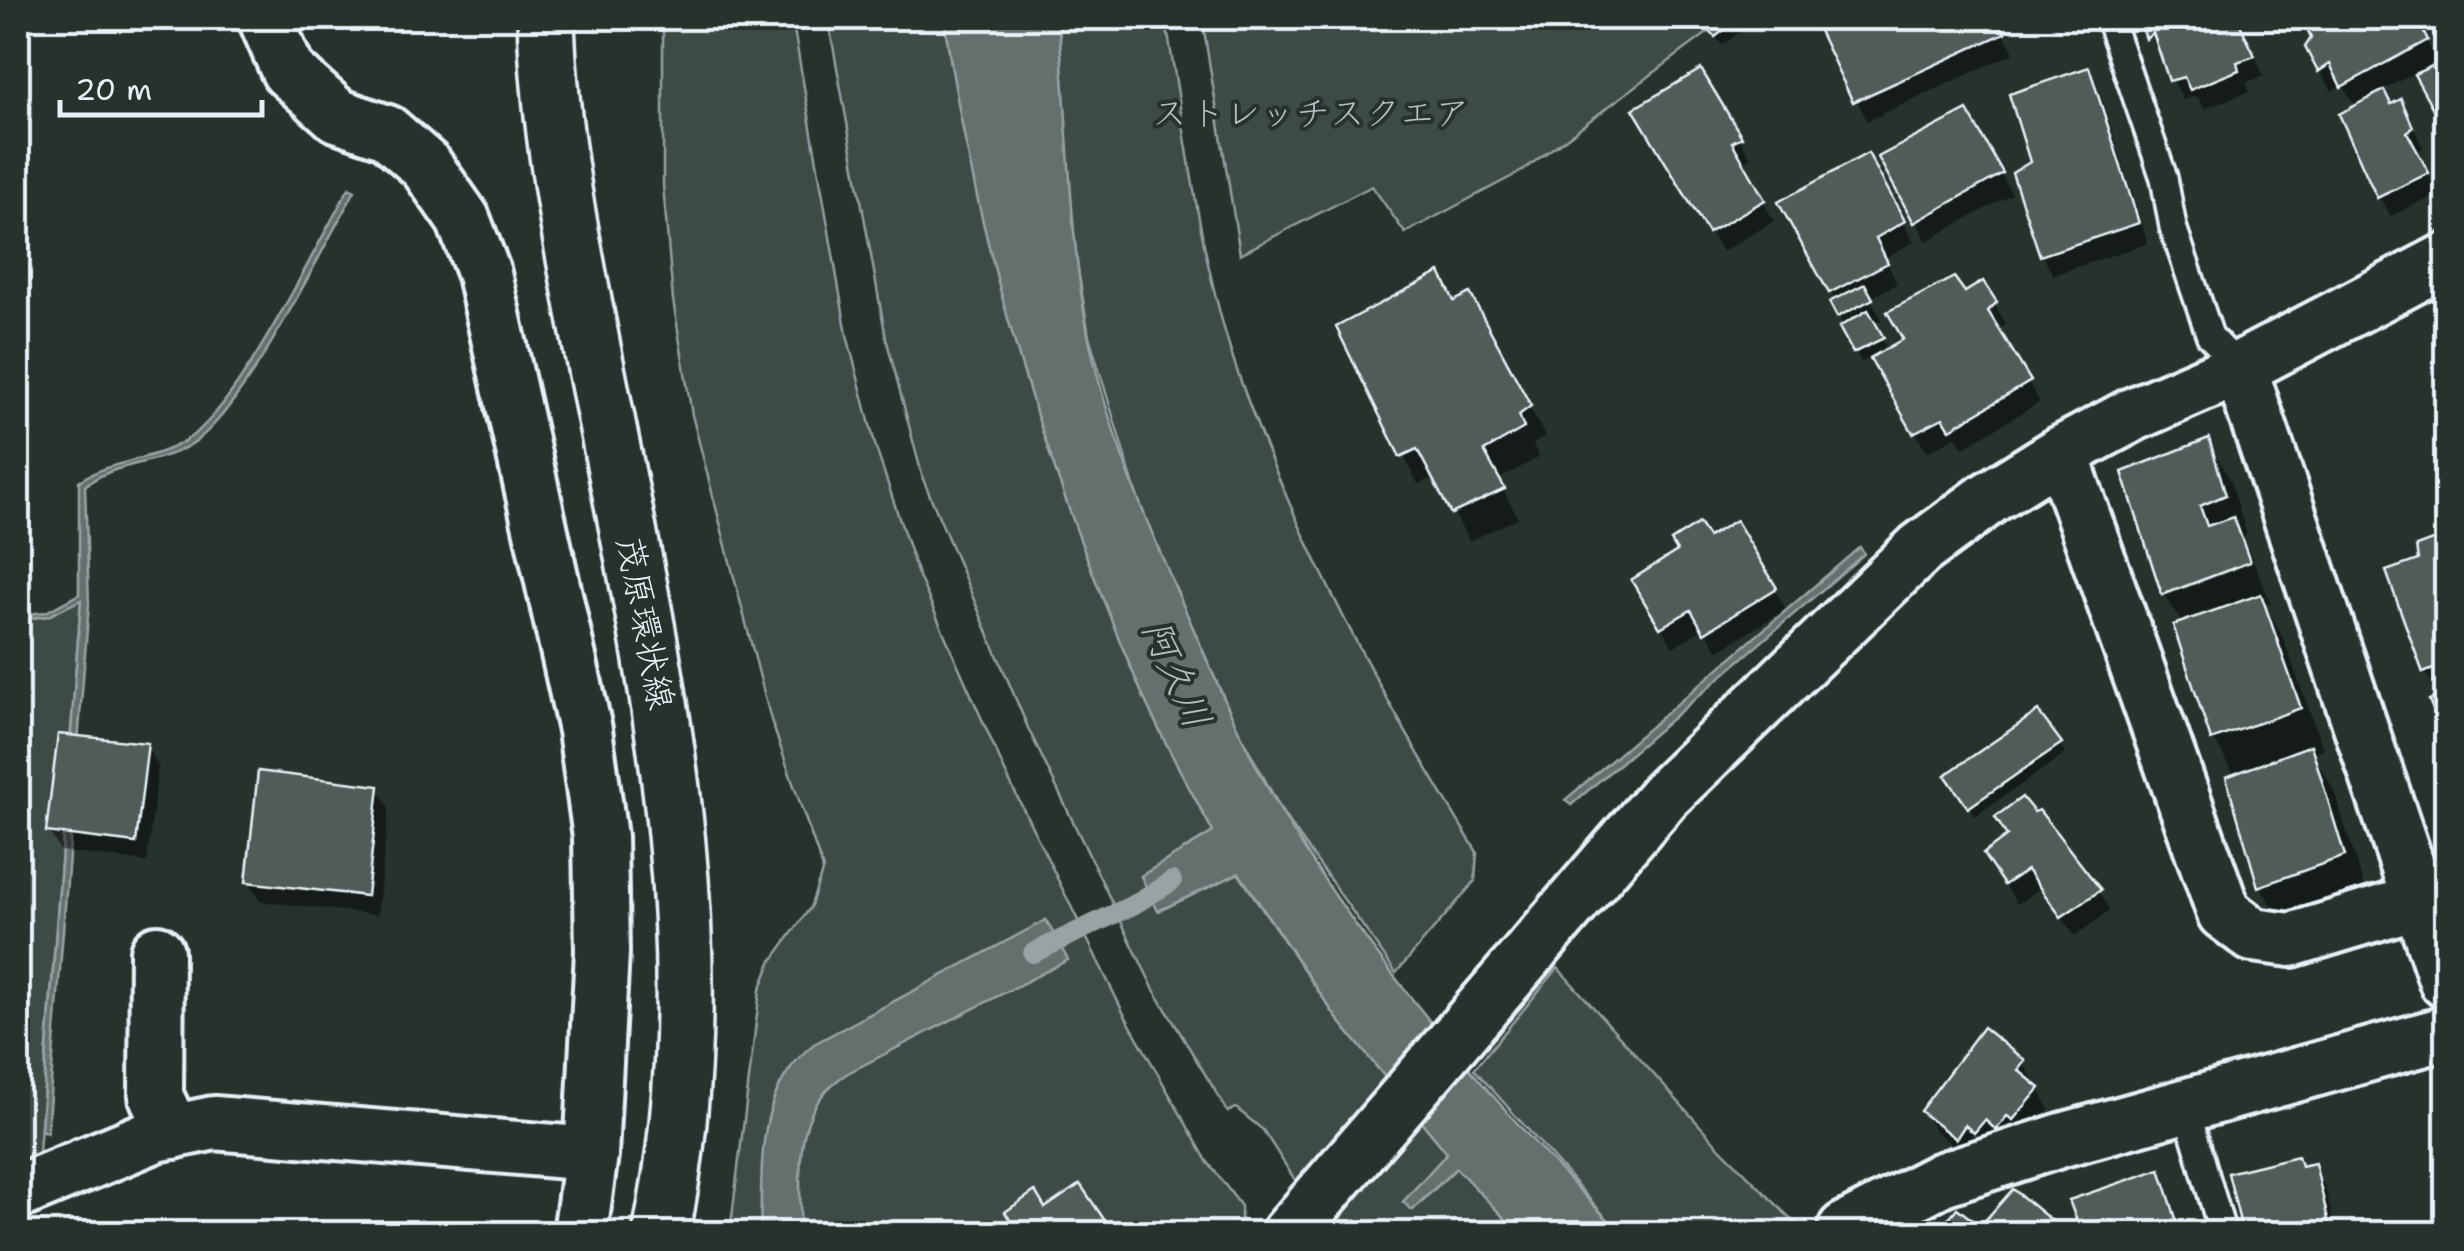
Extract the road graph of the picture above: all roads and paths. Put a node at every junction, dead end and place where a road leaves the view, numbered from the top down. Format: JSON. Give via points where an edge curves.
{"nodes":[{"id":1,"x":265,"y":18,"type":"edge"},
{"id":2,"x":546,"y":18,"type":"edge"},
{"id":3,"x":2108,"y":18,"type":"edge"},
{"id":4,"x":2446,"y":260,"type":"edge"},
{"id":5,"x":2240,"y":368,"type":"junction"},
{"id":6,"x":2062,"y":453,"type":"junction"},
{"id":7,"x":2420,"y":902,"type":"junction"},
{"id":8,"x":157,"y":952,"type":"dead end"},
{"id":9,"x":2446,"y":981,"type":"edge"},
{"id":10,"x":2446,"y":1033,"type":"edge"},
{"id":11,"x":2186,"y":1108,"type":"junction"},
{"id":12,"x":173,"y":1132,"type":"junction"},
{"id":13,"x":591,"y":1154,"type":"junction"},
{"id":14,"x":18,"y":1192,"type":"edge"},
{"id":15,"x":1297,"y":1223,"type":"edge"},
{"id":16,"x":1844,"y":1229,"type":"dead end"},
{"id":17,"x":580,"y":1234,"type":"edge"},
{"id":18,"x":661,"y":1234,"type":"edge"},
{"id":19,"x":2223,"y":1234,"type":"edge"}],
"edges":[{"from":1,"to":13,"type":"street","via":[[288,71],[337,115],[386,132],[426,166],[463,219],[484,274],[585,730],[600,837],[602,952]]},
{"from":2,"to":18,"type":"main road","name":"茂原環状線","via":[[569,227],[670,754],[682,906],[683,1054]]},
{"from":3,"to":5,"type":"lane","via":[[2210,336]]},
{"from":4,"to":5,"type":"street"},
{"from":5,"to":6,"type":"street"},
{"from":5,"to":7,"type":"street"},
{"from":6,"to":7,"type":"street","via":[[2224,912],[2253,935],[2292,940]]},
{"from":6,"to":15,"type":"street","via":[[1920,549],[1664,796]]},
{"from":7,"to":9,"type":"street"},
{"from":8,"to":12,"type":"street","via":[[156,1096]]},
{"from":10,"to":11,"type":"street"},
{"from":11,"to":16,"type":"street","via":[[1942,1180]]},
{"from":11,"to":19,"type":"lane"},
{"from":12,"to":13,"type":"street","via":[[214,1123]]},
{"from":12,"to":14,"type":"street"},
{"from":13,"to":17,"type":"street"}]}
